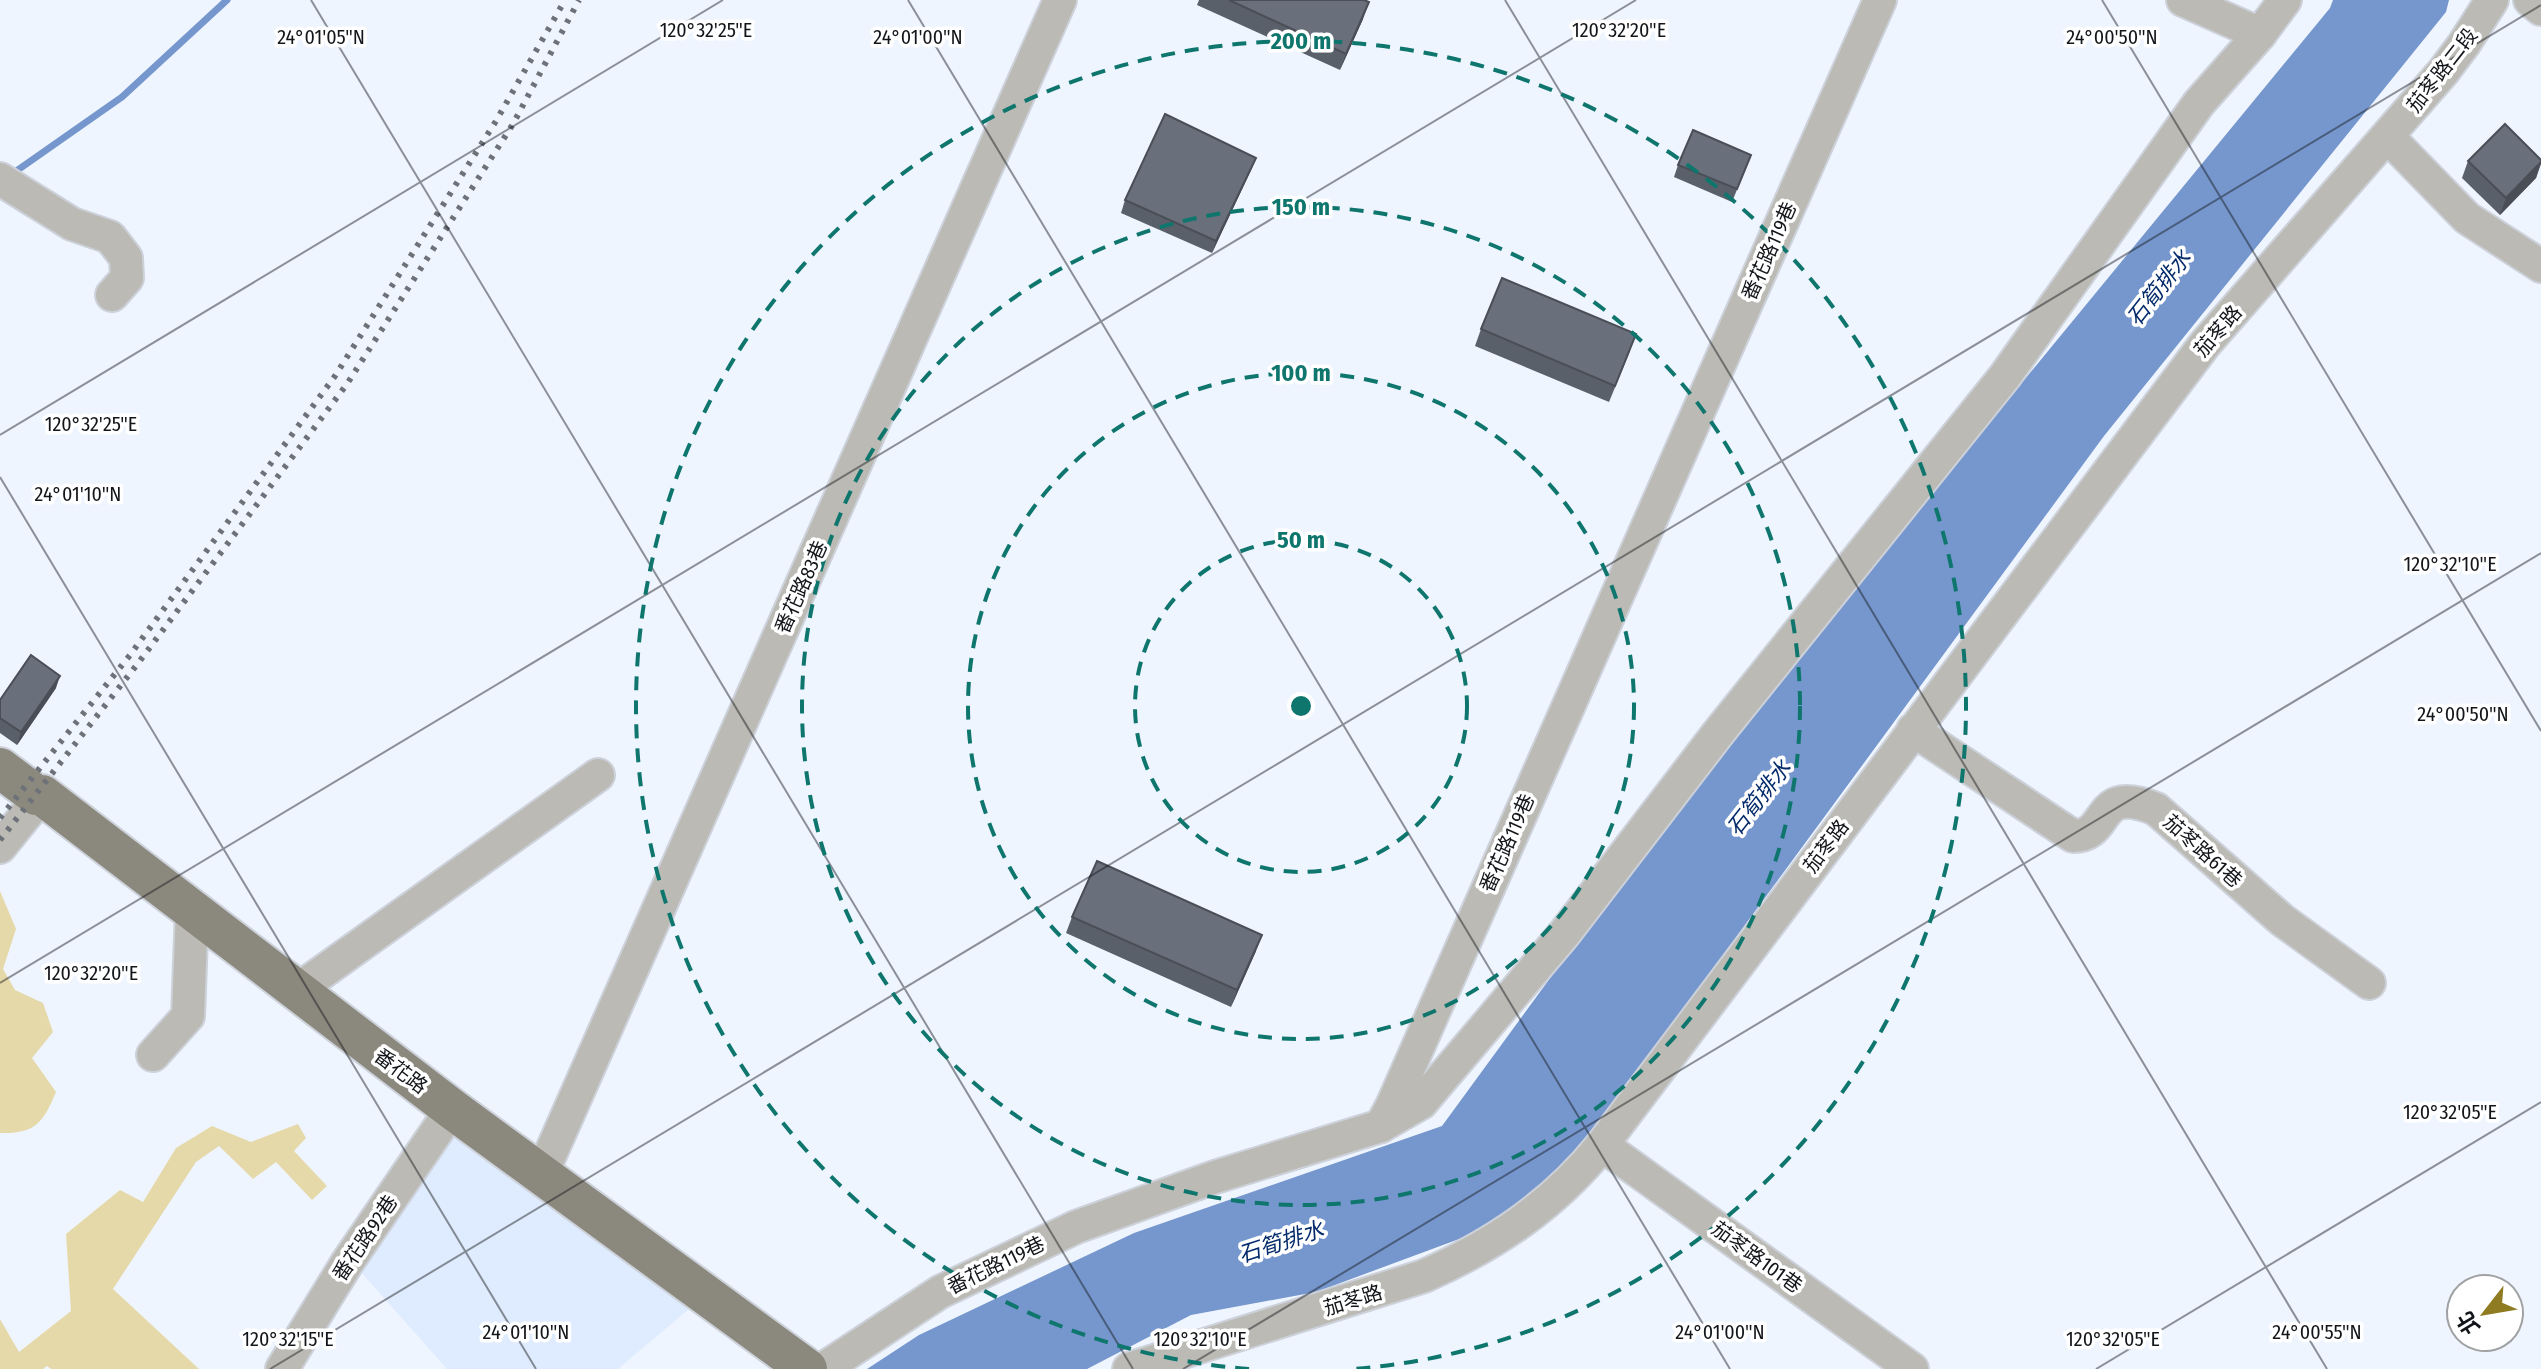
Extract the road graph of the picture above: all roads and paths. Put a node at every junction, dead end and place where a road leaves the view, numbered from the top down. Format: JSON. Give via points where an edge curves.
{"nodes":[{"id":1,"x":1060,"y":0,"type":"edge"},
{"id":2,"x":1880,"y":0,"type":"edge"},
{"id":3,"x":2183,"y":0,"type":"edge"},
{"id":4,"x":2285,"y":0,"type":"edge"},
{"id":5,"x":2492,"y":0,"type":"edge"},
{"id":6,"x":2530,"y":0,"type":"edge"},
{"id":7,"x":2541,"y":9,"type":"edge"},
{"id":8,"x":2260,"y":34,"type":"junction"},
{"id":9,"x":2388,"y":137,"type":"junction"},
{"id":10,"x":0,"y":179,"type":"edge"},
{"id":11,"x":2541,"y":266,"type":"edge"},
{"id":12,"x":112,"y":295,"type":"dead end"},
{"id":13,"x":1913,"y":730,"type":"junction"},
{"id":14,"x":0,"y":768,"type":"edge"},
{"id":15,"x":598,"y":775,"type":"dead end"},
{"id":16,"x":42,"y":795,"type":"junction"},
{"id":17,"x":0,"y":847,"type":"edge"},
{"id":18,"x":192,"y":909,"type":"junction"},
{"id":19,"x":2369,"y":983,"type":"dead end"},
{"id":20,"x":296,"y":991,"type":"junction"},
{"id":21,"x":153,"y":1055,"type":"dead end"},
{"id":22,"x":452,"y":1109,"type":"junction"},
{"id":23,"x":1381,"y":1126,"type":"junction"},
{"id":24,"x":1602,"y":1145,"type":"junction"},
{"id":25,"x":542,"y":1173,"type":"junction"},
{"id":26,"x":282,"y":1369,"type":"edge"},
{"id":27,"x":807,"y":1369,"type":"edge"},
{"id":28,"x":823,"y":1369,"type":"edge"},
{"id":29,"x":1129,"y":1369,"type":"edge"},
{"id":30,"x":1912,"y":1369,"type":"edge"}],
"edges":[{"from":1,"to":25,"type":"street","name":"番花路83巷"},
{"from":2,"to":23,"type":"street","name":"番花路119巷"},
{"from":3,"to":8,"type":"street"},
{"from":4,"to":8,"type":"street"},
{"from":5,"to":9,"type":"street","name":"茄苳路二段","via":[[2464,44]]},
{"from":6,"to":7,"type":"street"},
{"from":8,"to":23,"type":"street","via":[[2199,103],[2005,376],[1564,934],[1421,1103]]},
{"from":9,"to":11,"type":"street","via":[[2467,218]]},
{"from":9,"to":13,"type":"street","name":"茄苳路","via":[[2205,344]]},
{"from":10,"to":12,"type":"street","via":[[72,224],[110,237],[126,258],[127,278]]},
{"from":13,"to":19,"type":"street","name":"茄苳路61巷","via":[[2073,836],[2088,833],[2119,802],[2137,801],[2156,809],[2282,920]]},
{"from":13,"to":24,"type":"street","name":"茄苳路"},
{"from":14,"to":16,"type":"main road","name":"番花路"},
{"from":15,"to":20,"type":"street"},
{"from":16,"to":17,"type":"street"},
{"from":16,"to":18,"type":"main road","name":"番花路"},
{"from":18,"to":20,"type":"main road","name":"番花路"},
{"from":18,"to":21,"type":"street","via":[[188,1016]]},
{"from":20,"to":22,"type":"main road","name":"番花路"},
{"from":22,"to":25,"type":"main road","name":"番花路"},
{"from":22,"to":26,"type":"street","name":"番花路92巷"},
{"from":23,"to":28,"type":"street","name":"番花路119巷","via":[[1076,1227],[940,1292]]},
{"from":24,"to":29,"type":"street","name":"茄苳路","via":[[1534,1214],[1447,1266],[1399,1286]]},
{"from":24,"to":30,"type":"street","name":"茄苳路101巷"},
{"from":25,"to":27,"type":"main road","name":"番花路"}]}
